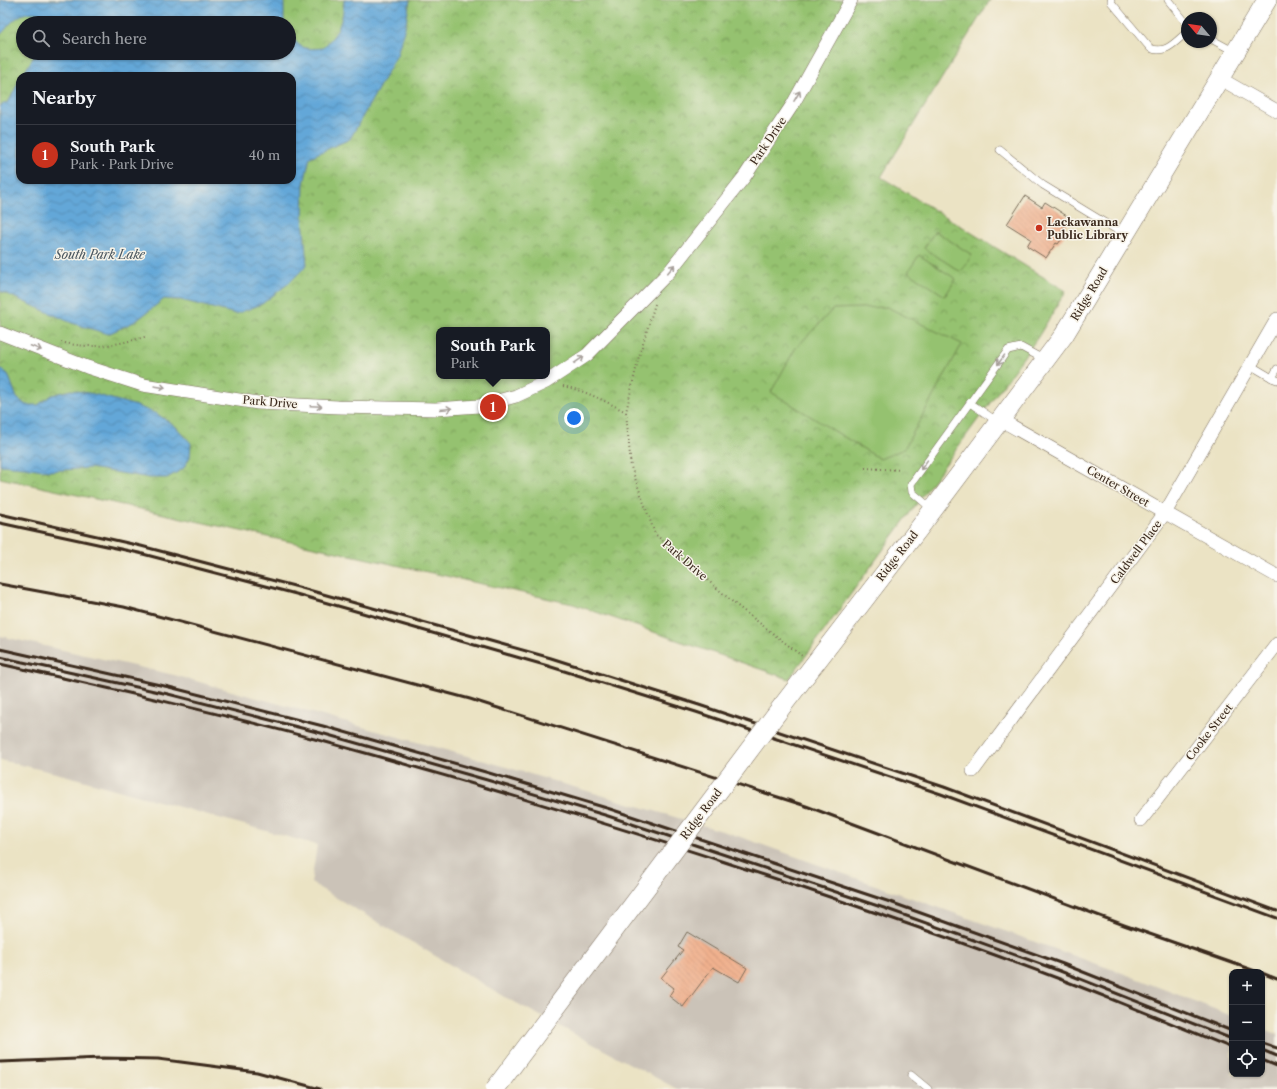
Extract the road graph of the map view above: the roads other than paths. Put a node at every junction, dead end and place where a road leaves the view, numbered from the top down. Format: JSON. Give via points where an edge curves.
{"nodes":[{"id":1,"x":851,"y":0,"type":"edge"},
{"id":2,"x":1111,"y":0,"type":"edge"},
{"id":3,"x":1168,"y":0,"type":"edge"},
{"id":4,"x":1267,"y":0,"type":"edge"},
{"id":5,"x":1181,"y":16,"type":"edge"},
{"id":6,"x":1181,"y":37,"type":"edge"},
{"id":7,"x":1217,"y":42,"type":"edge"},
{"id":8,"x":1235,"y":52,"type":"junction"},
{"id":9,"x":1220,"y":78,"type":"junction"},
{"id":10,"x":1277,"y":111,"type":"edge"},
{"id":11,"x":1000,"y":150,"type":"dead end"},
{"id":12,"x":1125,"y":235,"type":"junction"},
{"id":13,"x":1277,"y":319,"type":"edge"},
{"id":14,"x":0,"y":333,"type":"edge"},
{"id":15,"x":1045,"y":360,"type":"junction"},
{"id":16,"x":1250,"y":365,"type":"junction"},
{"id":17,"x":1277,"y":369,"type":"edge"},
{"id":18,"x":1274,"y":379,"type":"edge"},
{"id":19,"x":970,"y":403,"type":"junction"},
{"id":20,"x":1000,"y":421,"type":"junction"},
{"id":21,"x":932,"y":510,"type":"junction"},
{"id":22,"x":1165,"y":513,"type":"junction"},
{"id":23,"x":1277,"y":576,"type":"edge"},
{"id":24,"x":1277,"y":644,"type":"edge"},
{"id":25,"x":973,"y":771,"type":"dead end"},
{"id":26,"x":1141,"y":820,"type":"dead end"},
{"id":27,"x":911,"y":1075,"type":"dead end"},
{"id":28,"x":495,"y":1089,"type":"edge"},
{"id":29,"x":928,"y":1089,"type":"edge"}],
"edges":[{"from":14,"to":1,"type":"street","name":"Park Drive","one_way":true,"via":[[87,367],[143,385],[258,403],[436,409],[479,406],[516,396],[546,382],[587,355],[669,272],[745,176],[793,104]]},
{"from":2,"to":6,"type":"lane","via":[[1150,48],[1157,51],[1165,50]]},
{"from":3,"to":5,"type":"lane"},
{"from":4,"to":8,"type":"main road","name":"Ridge Road"},
{"from":7,"to":8,"type":"lane"},
{"from":8,"to":9,"type":"main road","name":"Ridge Road"},
{"from":9,"to":10,"type":"street"},
{"from":9,"to":12,"type":"main road","name":"Ridge Road"},
{"from":11,"to":12,"type":"lane","via":[[1043,185]]},
{"from":12,"to":15,"type":"main road","name":"Ridge Road","via":[[1064,336]]},
{"from":13,"to":16,"type":"street","name":"Caldwell Place"},
{"from":15,"to":19,"type":"lane","one_way":true,"via":[[1021,347],[1008,350]]},
{"from":15,"to":20,"type":"main road","name":"Ridge Road"},
{"from":16,"to":18,"type":"lane"},
{"from":16,"to":22,"type":"street","name":"Caldwell Place"},
{"from":17,"to":18,"type":"lane"},
{"from":19,"to":20,"type":"lane"},
{"from":19,"to":21,"type":"lane","one_way":true,"via":[[911,484],[912,492]]},
{"from":20,"to":21,"type":"main road","name":"Ridge Road"},
{"from":20,"to":22,"type":"street","name":"Center Street"},
{"from":21,"to":28,"type":"main road","name":"Ridge Road","bridge":true,"via":[[813,664]]},
{"from":22,"to":23,"type":"street","name":"Center Street"},
{"from":22,"to":25,"type":"street","name":"Caldwell Place"},
{"from":24,"to":26,"type":"street","name":"Cooke Street"},
{"from":27,"to":29,"type":"lane"}]}
